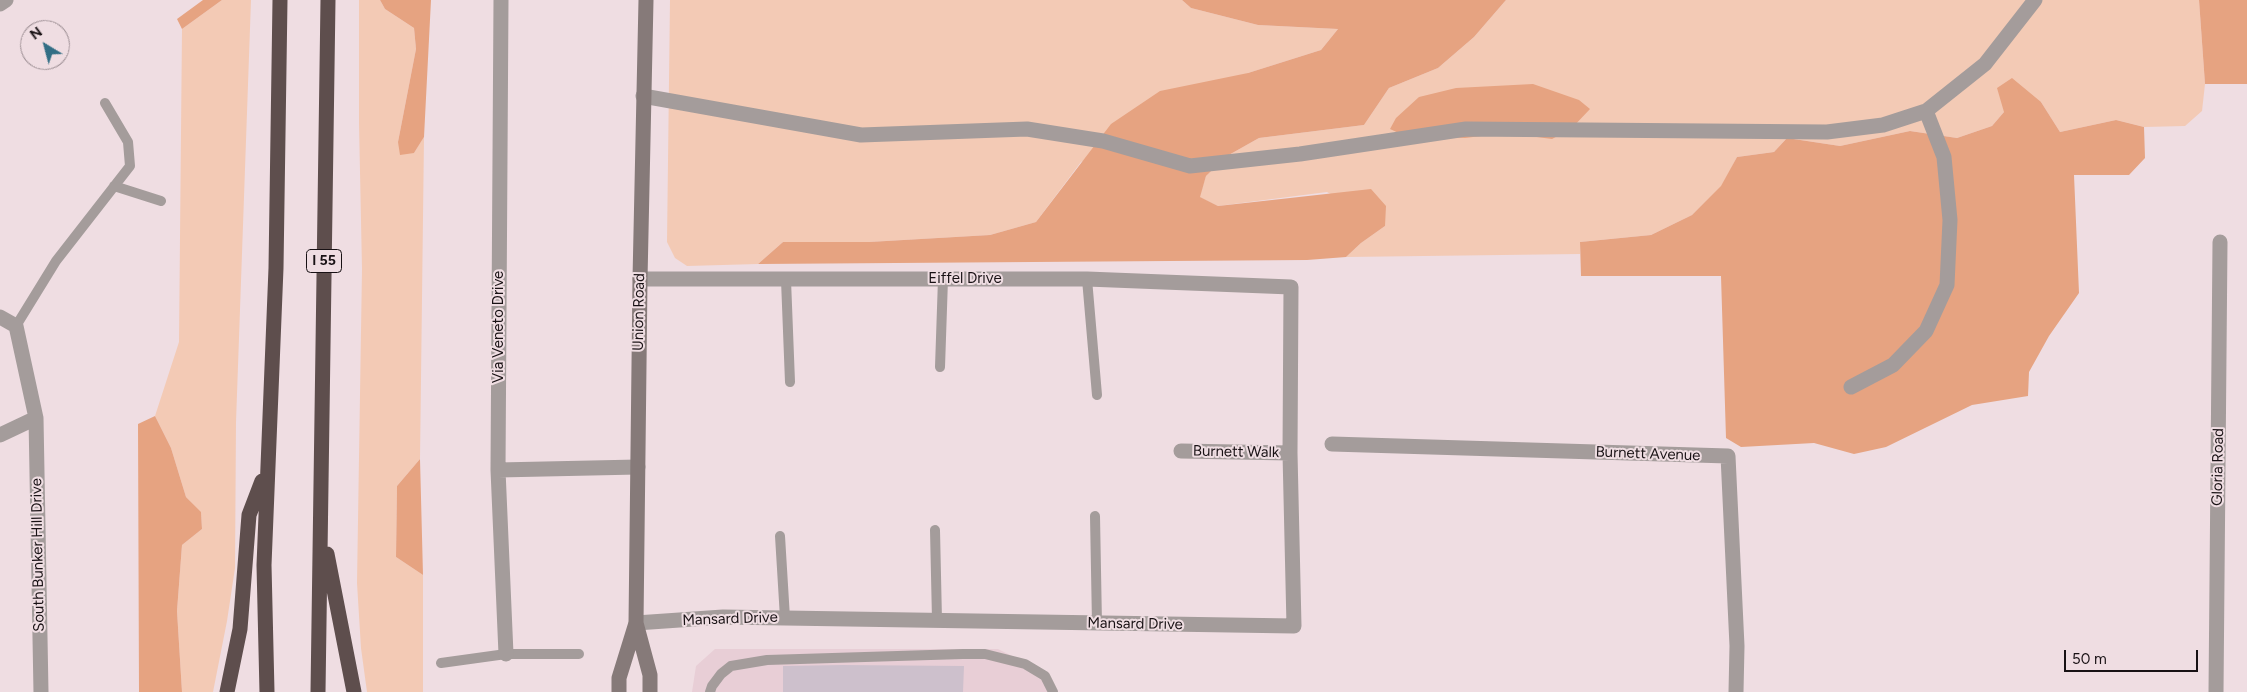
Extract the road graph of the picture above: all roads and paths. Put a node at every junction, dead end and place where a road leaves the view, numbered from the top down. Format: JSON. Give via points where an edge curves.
{"nodes":[{"id":1,"x":6,"y":0,"type":"edge"},
{"id":2,"x":280,"y":0,"type":"edge"},
{"id":3,"x":328,"y":0,"type":"edge"},
{"id":4,"x":501,"y":0,"type":"edge"},
{"id":5,"x":646,"y":0,"type":"edge"},
{"id":6,"x":2035,"y":0,"type":"edge"},
{"id":7,"x":0,"y":4,"type":"edge"},
{"id":8,"x":643,"y":96,"type":"junction"},
{"id":9,"x":104,"y":103,"type":"dead end"},
{"id":10,"x":1926,"y":111,"type":"junction"},
{"id":11,"x":114,"y":186,"type":"junction"},
{"id":12,"x":161,"y":201,"type":"dead end"},
{"id":13,"x":2220,"y":242,"type":"dead end"},
{"id":14,"x":640,"y":279,"type":"junction"},
{"id":15,"x":943,"y":279,"type":"junction"},
{"id":16,"x":1087,"y":279,"type":"junction"},
{"id":17,"x":786,"y":280,"type":"junction"},
{"id":18,"x":1291,"y":287,"type":"joint"},
{"id":19,"x":0,"y":317,"type":"edge"},
{"id":20,"x":16,"y":326,"type":"junction"},
{"id":21,"x":940,"y":367,"type":"dead end"},
{"id":22,"x":790,"y":382,"type":"dead end"},
{"id":23,"x":1851,"y":387,"type":"dead end"},
{"id":24,"x":1097,"y":395,"type":"dead end"},
{"id":25,"x":36,"y":418,"type":"junction"},
{"id":26,"x":0,"y":435,"type":"edge"},
{"id":27,"x":1332,"y":444,"type":"dead end"},
{"id":28,"x":1181,"y":451,"type":"dead end"},
{"id":29,"x":1290,"y":453,"type":"junction"},
{"id":30,"x":638,"y":467,"type":"junction"},
{"id":31,"x":266,"y":470,"type":"junction"},
{"id":32,"x":498,"y":470,"type":"junction"},
{"id":33,"x":1095,"y":516,"type":"dead end"},
{"id":34,"x":321,"y":523,"type":"junction"},
{"id":35,"x":935,"y":530,"type":"dead end"},
{"id":36,"x":780,"y":536,"type":"dead end"},
{"id":37,"x":785,"y":618,"type":"junction"},
{"id":38,"x":937,"y":620,"type":"junction"},
{"id":39,"x":636,"y":623,"type":"junction"},
{"id":40,"x":1097,"y":624,"type":"junction"},
{"id":41,"x":506,"y":654,"type":"junction"},
{"id":42,"x":579,"y":654,"type":"dead end"},
{"id":43,"x":441,"y":663,"type":"dead end"},
{"id":44,"x":41,"y":692,"type":"edge"},
{"id":45,"x":227,"y":692,"type":"edge"},
{"id":46,"x":267,"y":692,"type":"edge"},
{"id":47,"x":318,"y":692,"type":"edge"},
{"id":48,"x":354,"y":692,"type":"edge"},
{"id":49,"x":619,"y":692,"type":"edge"},
{"id":50,"x":650,"y":692,"type":"edge"},
{"id":51,"x":710,"y":692,"type":"edge"},
{"id":52,"x":1053,"y":692,"type":"edge"},
{"id":53,"x":1736,"y":692,"type":"edge"},
{"id":54,"x":2216,"y":692,"type":"edge"}],
"edges":[{"from":1,"to":7,"type":"street"},
{"from":2,"to":31,"type":"highway","via":[[276,268]]},
{"from":3,"to":34,"type":"highway","number":"I 55"},
{"from":4,"to":32,"type":"street","name":"Via Veneto Drive"},
{"from":5,"to":8,"type":"main road","name":"Union Road"},
{"from":6,"to":10,"type":"street","via":[[1985,64]]},
{"from":8,"to":10,"type":"street","via":[[861,136],[1028,129],[1103,141],[1190,166],[1300,154],[1466,129],[1827,132],[1883,125]]},
{"from":8,"to":14,"type":"main road","name":"Union Road"},
{"from":9,"to":11,"type":"lane","via":[[128,142],[130,166]]},
{"from":10,"to":23,"type":"street","via":[[1944,157],[1950,220],[1946,285],[1926,331],[1893,365]]},
{"from":11,"to":12,"type":"lane"},
{"from":11,"to":20,"type":"lane","via":[[56,261]]},
{"from":13,"to":54,"type":"street","name":"Gloria Road"},
{"from":14,"to":17,"type":"street","name":"Eiffel Drive"},
{"from":14,"to":30,"type":"main road","name":"Union Road"},
{"from":15,"to":16,"type":"street","name":"Eiffel Drive"},
{"from":15,"to":17,"type":"street","name":"Eiffel Drive"},
{"from":15,"to":21,"type":"lane"},
{"from":16,"to":18,"type":"street","name":"Eiffel Drive"},
{"from":16,"to":24,"type":"lane"},
{"from":17,"to":22,"type":"lane"},
{"from":18,"to":29,"type":"street","name":"Mansard Drive"},
{"from":19,"to":20,"type":"street"},
{"from":20,"to":25,"type":"street","name":"South Bunker Hill Drive"},
{"from":25,"to":26,"type":"street"},
{"from":25,"to":44,"type":"street","name":"South Bunker Hill Drive"},
{"from":27,"to":53,"type":"street","name":"Burnett Avenue","via":[[1728,456],[1737,646]]},
{"from":28,"to":29,"type":"street","name":"Burnett Walk"},
{"from":29,"to":40,"type":"street","name":"Mansard Drive","via":[[1294,626]]},
{"from":30,"to":32,"type":"street"},
{"from":30,"to":39,"type":"main road","name":"Union Road"},
{"from":31,"to":45,"type":"highway","via":[[249,515],[240,629]]},
{"from":31,"to":46,"type":"highway"},
{"from":32,"to":41,"type":"street","name":"Via Veneto Drive"},
{"from":33,"to":40,"type":"lane"},
{"from":34,"to":47,"type":"highway","number":"I 55"},
{"from":34,"to":48,"type":"highway"},
{"from":35,"to":38,"type":"lane"},
{"from":36,"to":37,"type":"lane"},
{"from":37,"to":38,"type":"street","name":"Mansard Drive"},
{"from":37,"to":39,"type":"street","name":"Mansard Drive","via":[[723,617]]},
{"from":38,"to":40,"type":"street","name":"Mansard Drive"},
{"from":39,"to":49,"type":"main road","name":"Union Road","via":[[619,678]]},
{"from":39,"to":50,"type":"main road","name":"Union Road","via":[[650,675]]},
{"from":41,"to":42,"type":"lane"},
{"from":41,"to":43,"type":"lane"},
{"from":51,"to":52,"type":"lane","via":[[721,674],[731,666],[767,660],[963,654],[985,654],[1025,664],[1045,676]]}]}
